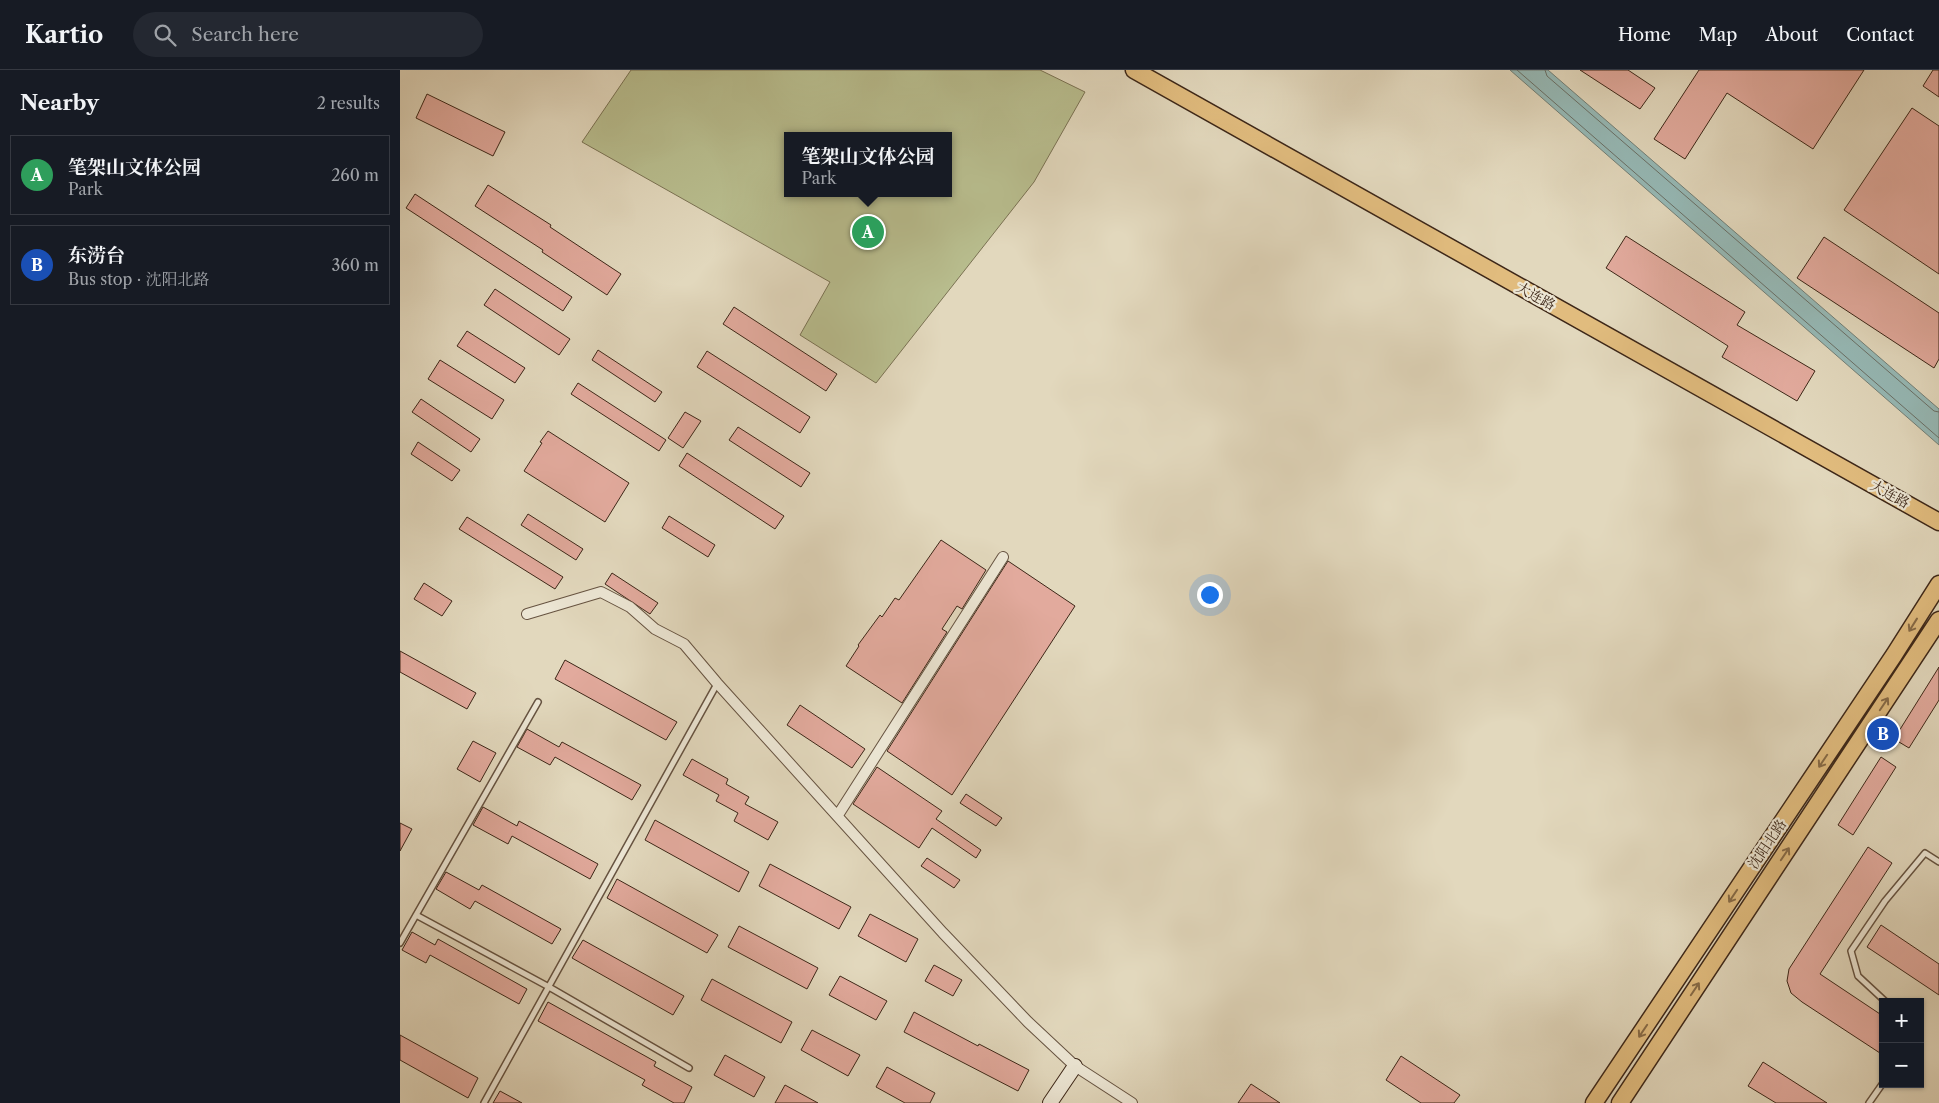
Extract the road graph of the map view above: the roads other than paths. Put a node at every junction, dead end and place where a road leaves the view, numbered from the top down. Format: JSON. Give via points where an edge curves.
{"nodes":[{"id":1,"x":1134,"y":70,"type":"edge"},
{"id":2,"x":1939,"y":522,"type":"edge"},
{"id":3,"x":1003,"y":557,"type":"dead end"},
{"id":4,"x":1939,"y":584,"type":"edge"},
{"id":5,"x":527,"y":614,"type":"dead end"},
{"id":6,"x":1939,"y":620,"type":"edge"},
{"id":7,"x":717,"y":683,"type":"junction"},
{"id":8,"x":538,"y":702,"type":"dead end"},
{"id":9,"x":838,"y":815,"type":"junction"},
{"id":10,"x":1939,"y":862,"type":"edge"},
{"id":11,"x":416,"y":915,"type":"junction"},
{"id":12,"x":400,"y":943,"type":"edge"},
{"id":13,"x":549,"y":987,"type":"junction"},
{"id":14,"x":1882,"y":998,"type":"edge"},
{"id":15,"x":1075,"y":1066,"type":"junction"},
{"id":16,"x":689,"y":1068,"type":"dead end"},
{"id":17,"x":1880,"y":1088,"type":"edge"},
{"id":18,"x":484,"y":1103,"type":"edge"},
{"id":19,"x":1050,"y":1103,"type":"edge"},
{"id":20,"x":1132,"y":1103,"type":"edge"},
{"id":21,"x":1594,"y":1103,"type":"edge"},
{"id":22,"x":1620,"y":1103,"type":"edge"},
{"id":23,"x":1869,"y":1103,"type":"edge"}],
"edges":[{"from":1,"to":2,"type":"main road","name":"大连路"},
{"from":3,"to":9,"type":"street"},
{"from":4,"to":21,"type":"main road","name":"沈阳北路","one_way":true},
{"from":5,"to":7,"type":"street","via":[[601,592],[630,606],[655,629],[684,644]]},
{"from":22,"to":6,"type":"main road","name":"沈阳北路","one_way":true},
{"from":7,"to":9,"type":"street"},
{"from":7,"to":13,"type":"lane"},
{"from":8,"to":11,"type":"lane"},
{"from":9,"to":15,"type":"street","via":[[1022,1016]]},
{"from":10,"to":14,"type":"lane","via":[[1924,853],[1885,901],[1851,951],[1858,976]]},
{"from":11,"to":12,"type":"lane"},
{"from":11,"to":13,"type":"lane"},
{"from":13,"to":16,"type":"lane"},
{"from":13,"to":18,"type":"lane"},
{"from":15,"to":19,"type":"street"},
{"from":15,"to":20,"type":"street"},
{"from":17,"to":23,"type":"lane"}]}
